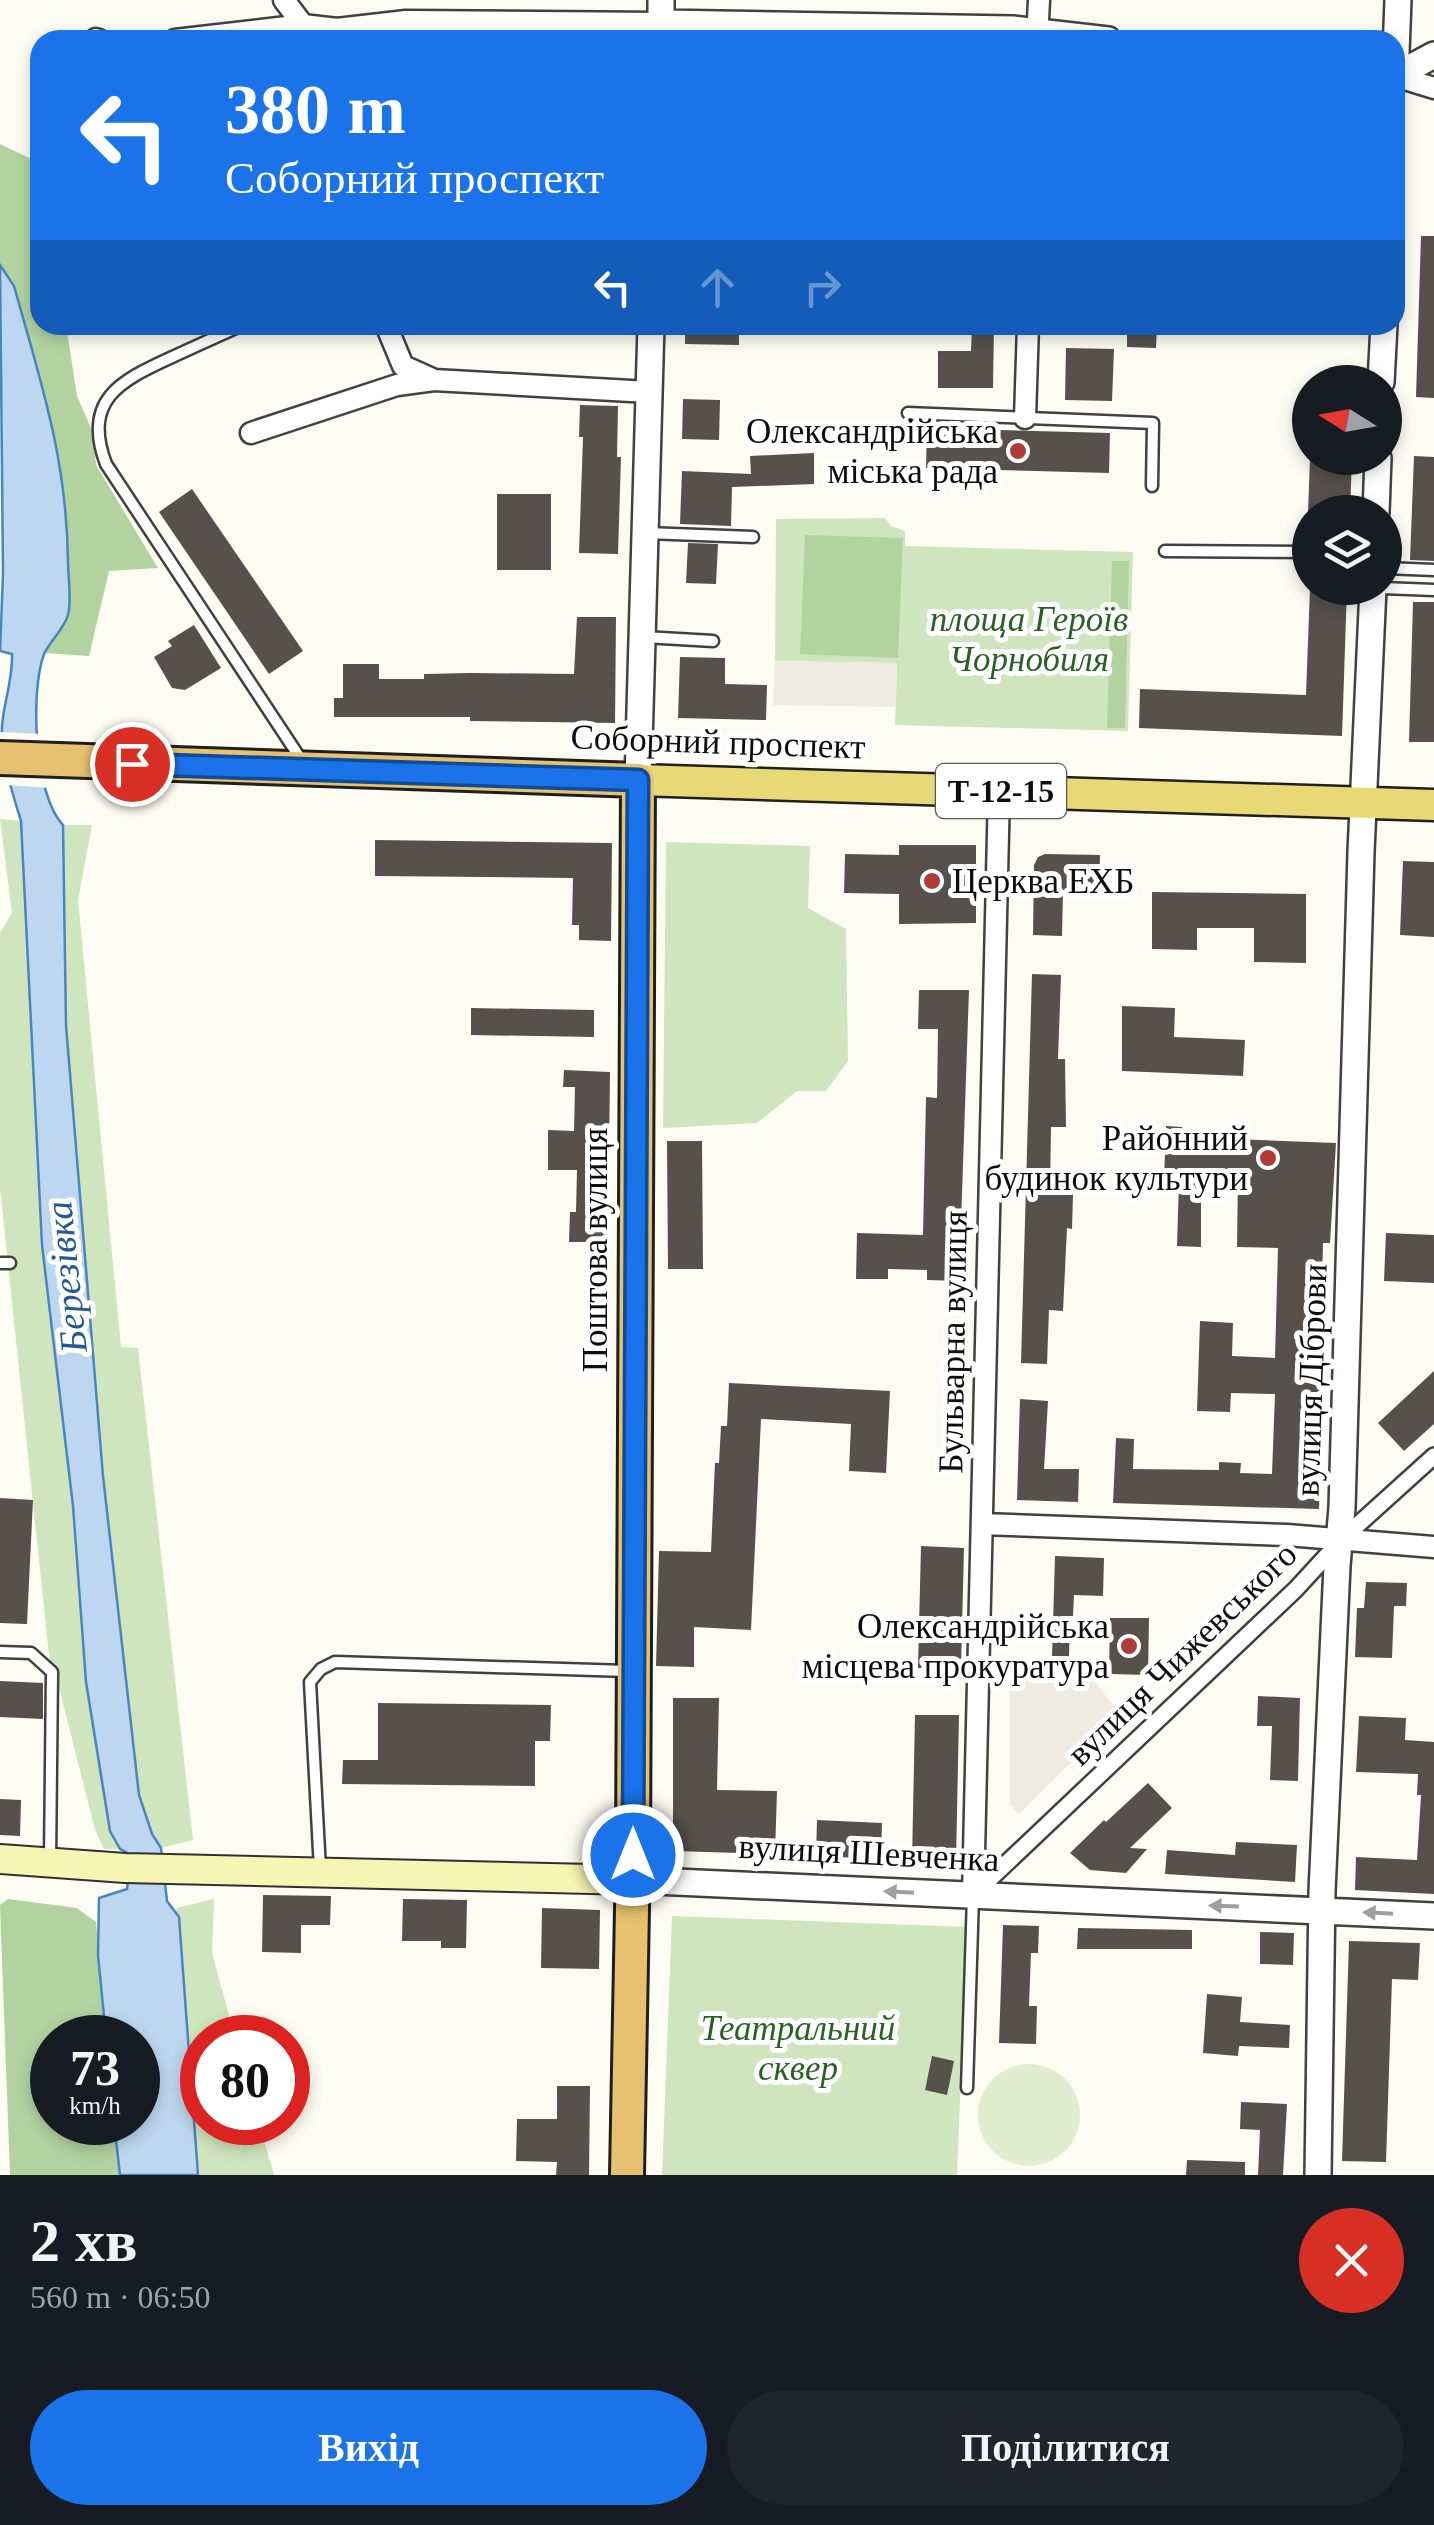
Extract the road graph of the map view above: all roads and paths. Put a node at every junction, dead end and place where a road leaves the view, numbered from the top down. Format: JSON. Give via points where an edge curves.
{"nodes":[{"id":1,"x":284,"y":0,"type":"edge"},
{"id":2,"x":1039,"y":0,"type":"edge"},
{"id":3,"x":1398,"y":0,"type":"edge"},
{"id":4,"x":661,"y":21,"type":"edge"},
{"id":5,"x":303,"y":25,"type":"junction"},
{"id":6,"x":261,"y":30,"type":"edge"},
{"id":7,"x":322,"y":30,"type":"edge"},
{"id":8,"x":358,"y":30,"type":"edge"},
{"id":9,"x":767,"y":30,"type":"edge"},
{"id":10,"x":1038,"y":30,"type":"edge"},
{"id":11,"x":1397,"y":30,"type":"edge"},
{"id":12,"x":1434,"y":55,"type":"edge"},
{"id":13,"x":1405,"y":71,"type":"edge"},
{"id":14,"x":1405,"y":80,"type":"edge"},
{"id":15,"x":1434,"y":88,"type":"edge"},
{"id":16,"x":220,"y":335,"type":"edge"},
{"id":17,"x":390,"y":335,"type":"edge"},
{"id":18,"x":652,"y":335,"type":"edge"},
{"id":19,"x":1028,"y":335,"type":"edge"},
{"id":20,"x":1384,"y":335,"type":"edge"},
{"id":21,"x":1383,"y":365,"type":"edge"},
{"id":22,"x":434,"y":380,"type":"junction"},
{"id":23,"x":649,"y":392,"type":"junction"},
{"id":24,"x":908,"y":413,"type":"dead end"},
{"id":25,"x":1025,"y":418,"type":"junction"},
{"id":26,"x":251,"y":433,"type":"dead end"},
{"id":27,"x":1152,"y":486,"type":"dead end"},
{"id":28,"x":646,"y":533,"type":"junction"},
{"id":29,"x":752,"y":537,"type":"dead end"},
{"id":30,"x":1165,"y":551,"type":"dead end"},
{"id":31,"x":1292,"y":552,"type":"edge"},
{"id":32,"x":1402,"y":569,"type":"edge"},
{"id":33,"x":1434,"y":570,"type":"edge"},
{"id":34,"x":1402,"y":589,"type":"edge"},
{"id":35,"x":1434,"y":590,"type":"edge"},
{"id":36,"x":1372,"y":605,"type":"edge"},
{"id":37,"x":643,"y":637,"type":"junction"},
{"id":38,"x":713,"y":640,"type":"dead end"},
{"id":39,"x":0,"y":758,"type":"edge"},
{"id":40,"x":308,"y":770,"type":"junction"},
{"id":41,"x":638,"y":780,"type":"junction"},
{"id":42,"x":999,"y":791,"type":"junction"},
{"id":43,"x":1364,"y":803,"type":"junction"},
{"id":44,"x":1434,"y":805,"type":"edge"},
{"id":45,"x":1434,"y":1456,"type":"edge"},
{"id":46,"x":982,"y":1524,"type":"junction"},
{"id":47,"x":1340,"y":1540,"type":"junction"},
{"id":48,"x":1434,"y":1547,"type":"edge"},
{"id":49,"x":0,"y":1652,"type":"edge"},
{"id":50,"x":634,"y":1672,"type":"junction"},
{"id":51,"x":0,"y":1860,"type":"edge"},
{"id":52,"x":50,"y":1862,"type":"junction"},
{"id":53,"x":320,"y":1872,"type":"junction"},
{"id":54,"x":632,"y":1880,"type":"junction"},
{"id":55,"x":973,"y":1895,"type":"junction"},
{"id":56,"x":1322,"y":1910,"type":"junction"},
{"id":57,"x":1434,"y":1916,"type":"edge"},
{"id":58,"x":967,"y":2088,"type":"dead end"},
{"id":59,"x":627,"y":2175,"type":"edge"},
{"id":60,"x":1318,"y":2175,"type":"edge"}],
"edges":[{"from":1,"to":5,"type":"street"},
{"from":2,"to":10,"type":"street"},
{"from":3,"to":11,"type":"street"},
{"from":4,"to":8,"type":"street","via":[[406,21]]},
{"from":4,"to":9,"type":"street"},
{"from":5,"to":6,"type":"street"},
{"from":5,"to":7,"type":"street"},
{"from":12,"to":13,"type":"street"},
{"from":14,"to":15,"type":"street"},
{"from":16,"to":40,"type":"lane","via":[[126,378],[106,403],[101,449]]},
{"from":17,"to":22,"type":"street","via":[[403,366]]},
{"from":18,"to":23,"type":"street","name":"Поштова вулиця"},
{"from":19,"to":25,"type":"street"},
{"from":20,"to":21,"type":"street"},
{"from":22,"to":23,"type":"street"},
{"from":22,"to":26,"type":"street","via":[[397,385]]},
{"from":23,"to":28,"type":"street","name":"Поштова вулиця"},
{"from":24,"to":25,"type":"lane"},
{"from":25,"to":27,"type":"lane","via":[[1154,423]]},
{"from":28,"to":29,"type":"lane"},
{"from":28,"to":37,"type":"street","name":"Поштова вулиця"},
{"from":30,"to":31,"type":"lane"},
{"from":32,"to":33,"type":"lane"},
{"from":34,"to":35,"type":"lane"},
{"from":36,"to":43,"type":"street","name":"вулиця Діброви"},
{"from":37,"to":38,"type":"lane"},
{"from":37,"to":41,"type":"street","name":"Поштова вулиця"},
{"from":39,"to":40,"type":"highway","name":"Соборний проспект","number":"Т-12-15"},
{"from":40,"to":41,"type":"highway","name":"Соборний проспект","number":"Т-12-15"},
{"from":41,"to":42,"type":"main road","name":"Соборний проспект","number":"Т-12-15"},
{"from":41,"to":50,"type":"highway","name":"Поштова вулиця"},
{"from":42,"to":43,"type":"main road","name":"Соборний проспект","number":"Т-12-15"},
{"from":42,"to":46,"type":"street","name":"Бульварна вулиця"},
{"from":43,"to":44,"type":"main road","name":"Соборний проспект","number":"Т-12-15"},
{"from":43,"to":47,"type":"street","name":"вулиця Діброви"},
{"from":45,"to":47,"type":"street","name":"вулиця Чижевського"},
{"from":46,"to":47,"type":"street"},
{"from":46,"to":55,"type":"street","name":"Бульварна вулиця"},
{"from":47,"to":48,"type":"street"},
{"from":47,"to":55,"type":"street","name":"вулиця Чижевського"},
{"from":47,"to":56,"type":"street","name":"вулиця Діброви"},
{"from":49,"to":52,"type":"lane","via":[[32,1653],[52,1672]]},
{"from":50,"to":53,"type":"lane","via":[[335,1662],[321,1669],[310,1682]]},
{"from":50,"to":54,"type":"highway","name":"Поштова вулиця"},
{"from":51,"to":52,"type":"main road","name":"вулиця Шевченка"},
{"from":52,"to":53,"type":"main road","name":"вулиця Шевченка"},
{"from":53,"to":54,"type":"main road","name":"вулиця Шевченка"},
{"from":55,"to":54,"type":"street","name":"вулиця Шевченка","one_way":true},
{"from":54,"to":59,"type":"highway","name":"Поштова вулиця"},
{"from":56,"to":55,"type":"street","name":"вулиця Шевченка","one_way":true},
{"from":55,"to":58,"type":"lane"},
{"from":57,"to":56,"type":"street","name":"вулиця Шевченка","one_way":true},
{"from":56,"to":60,"type":"street","name":"вулиця Діброви"}]}
